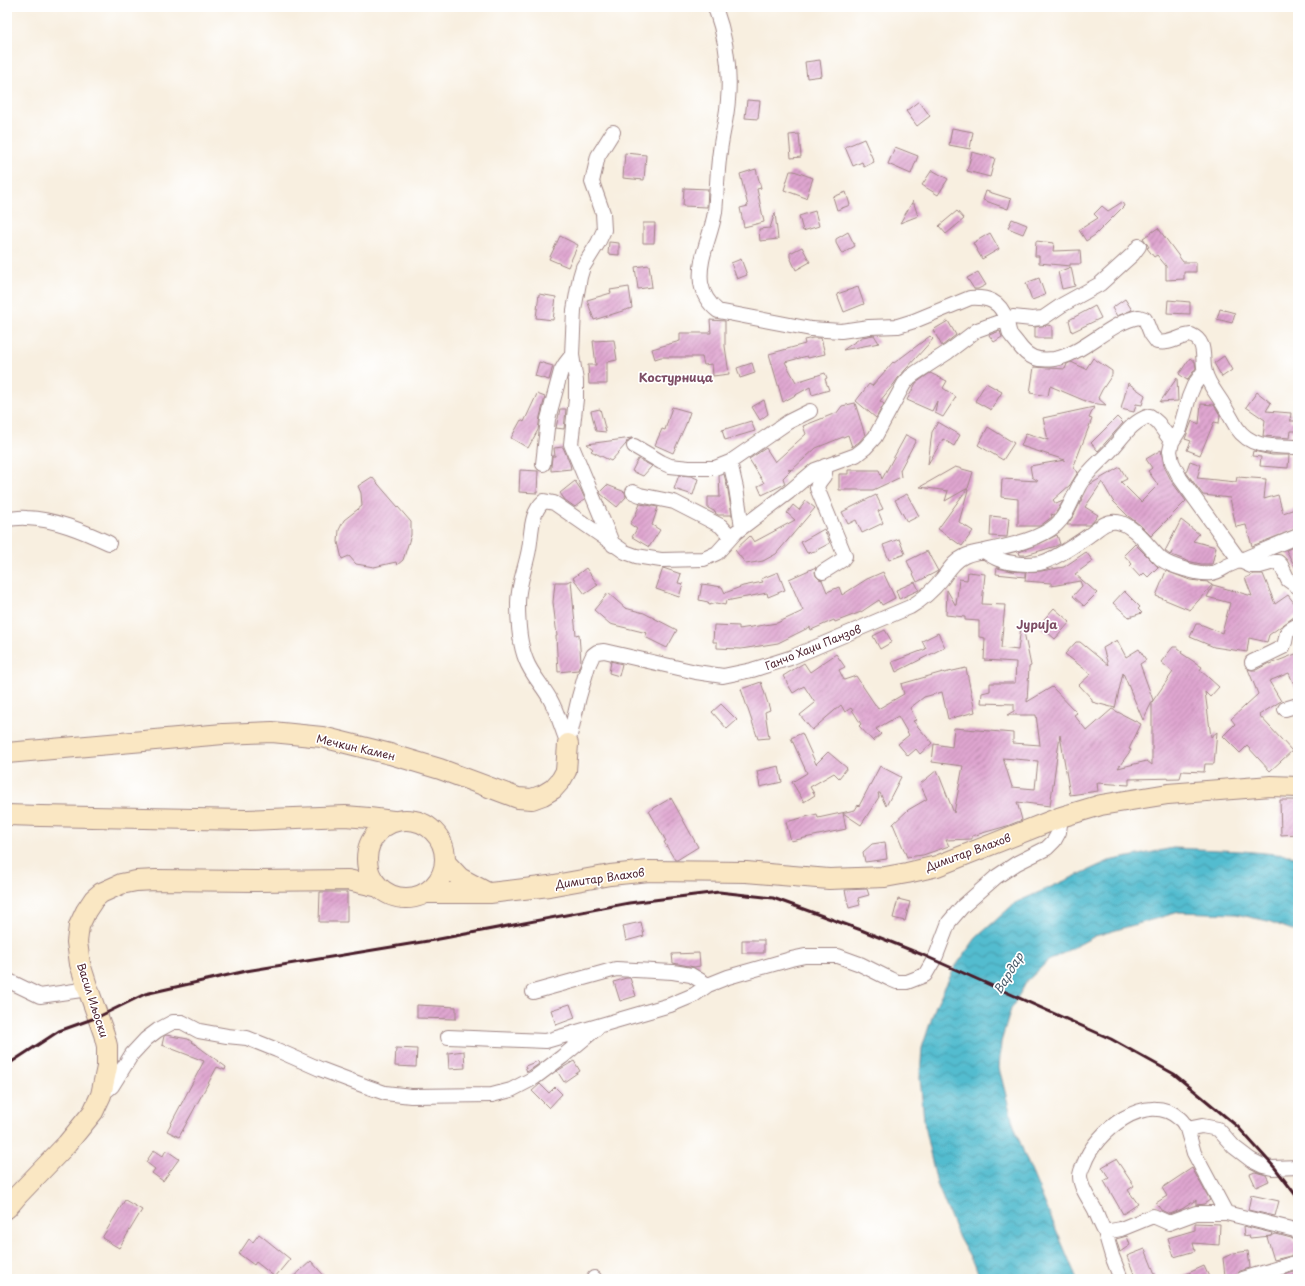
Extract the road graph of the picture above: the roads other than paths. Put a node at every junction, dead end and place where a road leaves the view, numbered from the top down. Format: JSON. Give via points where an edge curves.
{"nodes":[{"id":1,"x":715,"y":7,"type":"edge"},
{"id":2,"x":613,"y":132,"type":"dead end"},
{"id":3,"x":1139,"y":246,"type":"dead end"},
{"id":4,"x":1006,"y":318,"type":"junction"},
{"id":5,"x":572,"y":355,"type":"junction"},
{"id":6,"x":1204,"y":371,"type":"junction"},
{"id":7,"x":810,"y":411,"type":"dead end"},
{"id":8,"x":1172,"y":442,"type":"junction"},
{"id":9,"x":634,"y":446,"type":"dead end"},
{"id":10,"x":1298,"y":447,"type":"edge"},
{"id":11,"x":730,"y":462,"type":"junction"},
{"id":12,"x":543,"y":464,"type":"dead end"},
{"id":13,"x":825,"y":466,"type":"junction"},
{"id":14,"x":633,"y":492,"type":"dead end"},
{"id":15,"x":7,"y":519,"type":"edge"},
{"id":16,"x":742,"y":527,"type":"junction"},
{"id":17,"x":1298,"y":536,"type":"edge"},
{"id":18,"x":731,"y":537,"type":"junction"},
{"id":19,"x":109,"y":543,"type":"dead end"},
{"id":20,"x":614,"y":545,"type":"junction"},
{"id":21,"x":984,"y":551,"type":"junction"},
{"id":22,"x":1240,"y":561,"type":"junction"},
{"id":23,"x":824,"y":572,"type":"dead end"},
{"id":24,"x":1298,"y":587,"type":"edge"},
{"id":25,"x":1298,"y":625,"type":"edge"},
{"id":26,"x":1252,"y":662,"type":"dead end"},
{"id":27,"x":568,"y":744,"type":"junction"},
{"id":28,"x":7,"y":754,"type":"edge"},
{"id":29,"x":1298,"y":787,"type":"edge"},
{"id":30,"x":7,"y":814,"type":"edge"},
{"id":31,"x":345,"y":816,"type":"junction"},
{"id":32,"x":1061,"y":817,"type":"junction"},
{"id":33,"x":393,"y":821,"type":"junction"},
{"id":34,"x":368,"y":855,"type":"junction"},
{"id":35,"x":446,"y":862,"type":"junction"},
{"id":36,"x":348,"y":880,"type":"junction"},
{"id":37,"x":379,"y":887,"type":"junction"},
{"id":38,"x":426,"y":893,"type":"junction"},
{"id":39,"x":490,"y":894,"type":"junction"},
{"id":40,"x":7,"y":980,"type":"edge"},
{"id":41,"x":708,"y":985,"type":"junction"},
{"id":42,"x":88,"y":989,"type":"junction"},
{"id":43,"x":533,"y":992,"type":"dead end"},
{"id":44,"x":600,"y":1025,"type":"junction"},
{"id":45,"x":448,"y":1037,"type":"dead end"},
{"id":46,"x":101,"y":1095,"type":"junction"},
{"id":47,"x":1187,"y":1129,"type":"junction"},
{"id":48,"x":1298,"y":1167,"type":"edge"},
{"id":49,"x":7,"y":1208,"type":"edge"},
{"id":50,"x":1226,"y":1213,"type":"junction"},
{"id":51,"x":1105,"y":1232,"type":"junction"},
{"id":52,"x":1298,"y":1233,"type":"edge"},
{"id":53,"x":1298,"y":1262,"type":"edge"},
{"id":54,"x":1121,"y":1279,"type":"edge"},
{"id":55,"x":1243,"y":1279,"type":"edge"}],
"edges":[{"from":1,"to":4,"type":"street","via":[[727,50],[729,80],[719,155],[715,212],[701,261],[701,284],[707,301],[718,311],[832,331],[898,326],[970,298],[980,298],[997,304]]},
{"from":2,"to":5,"type":"street","via":[[598,156],[592,182],[603,214],[604,230],[580,277],[574,310]]},
{"from":3,"to":4,"type":"street","via":[[1100,284],[1043,318]]},
{"from":4,"to":6,"type":"street","via":[[1010,334],[1028,356],[1055,359],[1069,354],[1119,324],[1141,317],[1145,319],[1157,342],[1166,343],[1191,335],[1198,340],[1203,350]]},
{"from":4,"to":13,"type":"street","via":[[977,330],[910,377],[875,437],[865,448],[856,455]]},
{"from":5,"to":12,"type":"street","via":[[560,371],[548,419]]},
{"from":5,"to":20,"type":"street","via":[[576,399],[571,444]]},
{"from":6,"to":8,"type":"street","via":[[1194,385],[1180,429]]},
{"from":6,"to":10,"type":"street","via":[[1208,382],[1243,435],[1259,445]]},
{"from":7,"to":11,"type":"street","via":[[788,422]]},
{"from":8,"to":21,"type":"street","via":[[1150,416],[1141,420],[1088,472],[1065,515],[1056,525],[1038,536]]},
{"from":8,"to":22,"type":"street","via":[[1172,462],[1180,478]]},
{"from":9,"to":11,"type":"street","via":[[670,466],[715,468]]},
{"from":11,"to":16,"type":"street"},
{"from":13,"to":16,"type":"street","via":[[814,470]]},
{"from":13,"to":23,"type":"street","via":[[826,473],[818,482],[817,488],[845,556]]},
{"from":14,"to":18,"type":"street","via":[[674,502],[721,526]]},
{"from":15,"to":19,"type":"street","via":[[25,518],[56,522],[83,530]]},
{"from":16,"to":18,"type":"street"},
{"from":17,"to":22,"type":"street"},
{"from":18,"to":20,"type":"street","via":[[717,553],[704,559],[661,560],[636,556]]},
{"from":20,"to":27,"type":"street","via":[[554,503],[544,501],[534,516],[518,602],[522,647],[526,661],[550,699]]},
{"from":21,"to":22,"type":"street","via":[[1006,562],[1041,562],[1112,521],[1125,523],[1164,561],[1191,570],[1211,574]]},
{"from":21,"to":27,"type":"street","name":"Ганчо Хаџи Панзов","via":[[967,554],[955,561],[922,600],[910,607],[790,658],[752,670],[723,676],[604,651],[597,652],[593,655],[583,681]]},
{"from":22,"to":24,"type":"street","via":[[1251,566],[1278,562],[1288,580]]},
{"from":25,"to":26,"type":"street","via":[[1286,633],[1283,647]]},
{"from":27,"to":28,"type":"main road","name":"Мечкин Камен","via":[[566,771],[561,780],[543,796],[532,799],[518,798],[440,769],[390,754],[322,737],[272,732],[223,734]]},
{"from":29,"to":32,"type":"main road","name":"Димитар Влахов","via":[[1271,786],[1168,794],[1138,798]]},
{"from":30,"to":31,"type":"main road","via":[[246,820]]},
{"from":31,"to":33,"type":"main road"},
{"from":31,"to":34,"type":"main road","via":[[363,831]]},
{"from":32,"to":39,"type":"main road","name":"Димитар Влахов","via":[[937,866],[885,877],[829,879],[746,872],[649,871],[610,874]]},
{"from":32,"to":41,"type":"street","via":[[1059,832],[1047,848],[996,877],[958,911],[949,922],[936,956],[925,975],[907,982],[897,982],[838,956],[805,956]]},
{"from":33,"to":34,"type":"main road","via":[[382,827],[374,836]]},
{"from":33,"to":35,"type":"main road","via":[[409,819],[424,823],[436,833],[444,847]]},
{"from":34,"to":36,"type":"main road","via":[[359,872]]},
{"from":34,"to":37,"type":"main road","via":[[373,880]]},
{"from":35,"to":38,"type":"main road","via":[[442,875]]},
{"from":35,"to":39,"type":"main road","via":[[460,878]]},
{"from":36,"to":37,"type":"main road","name":"Васил Иљоски"},
{"from":36,"to":42,"type":"main road","name":"Васил Иљоски","via":[[156,880],[136,881],[108,888],[94,899],[79,926],[78,954]]},
{"from":37,"to":38,"type":"main road","via":[[401,898]]},
{"from":38,"to":39,"type":"main road","name":"Димитар Влахов"},
{"from":40,"to":42,"type":"street","via":[[40,996]]},
{"from":41,"to":43,"type":"street","via":[[691,975],[616,969]]},
{"from":41,"to":44,"type":"street","via":[[670,1006]]},
{"from":42,"to":46,"type":"main road","name":"Васил Иљоски","via":[[107,1046],[107,1067]]},
{"from":44,"to":45,"type":"street","via":[[546,1041]]},
{"from":44,"to":46,"type":"street","via":[[545,1070],[512,1090],[492,1095],[410,1096],[385,1093],[365,1086],[247,1038],[199,1031],[182,1022],[173,1022],[146,1039],[132,1054],[112,1086]]},
{"from":46,"to":49,"type":"main road","name":"Васил Иљоски","via":[[93,1112],[68,1144]]},
{"from":47,"to":48,"type":"street","via":[[1202,1126],[1218,1129],[1234,1147],[1263,1166]]},
{"from":47,"to":50,"type":"street","via":[[1194,1153]]},
{"from":47,"to":51,"type":"street","via":[[1180,1119],[1166,1110],[1152,1109],[1137,1112],[1121,1120],[1110,1127],[1093,1145],[1080,1176]]},
{"from":50,"to":51,"type":"street","via":[[1196,1213],[1170,1223],[1153,1216],[1121,1229]]},
{"from":50,"to":52,"type":"street","via":[[1295,1230]]},
{"from":51,"to":54,"type":"street"},
{"from":53,"to":55,"type":"street"}]}
